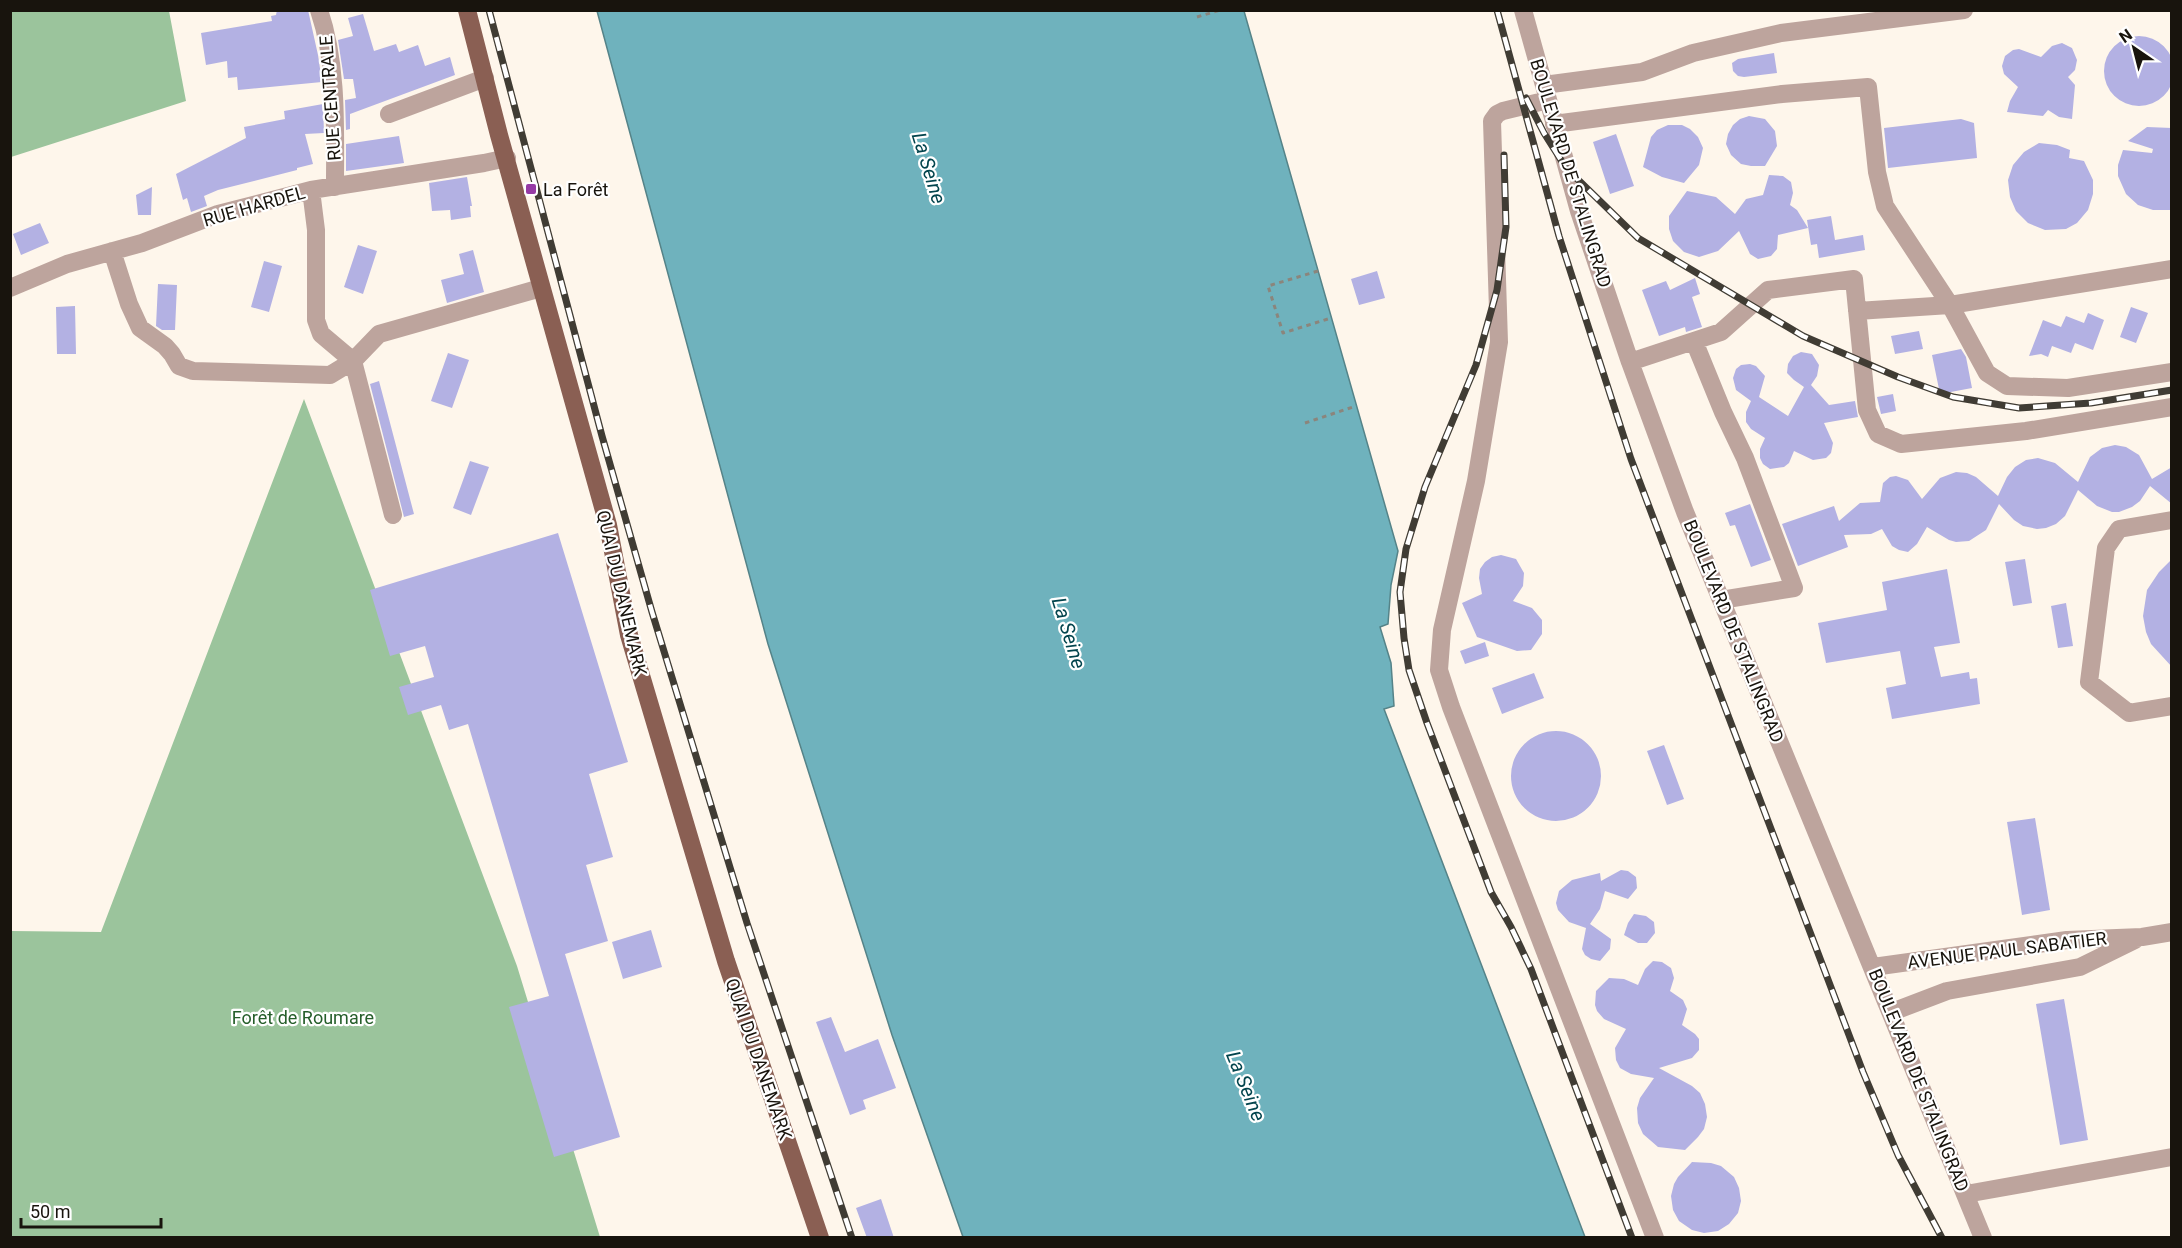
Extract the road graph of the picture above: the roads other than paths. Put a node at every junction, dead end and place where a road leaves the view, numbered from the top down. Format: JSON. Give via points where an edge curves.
{"nodes":[{"id":1,"x":319,"y":10,"type":"edge"},
{"id":2,"x":467,"y":10,"type":"edge"},
{"id":3,"x":1523,"y":10,"type":"edge"},
{"id":4,"x":1964,"y":10,"type":"edge"},
{"id":5,"x":485,"y":78,"type":"junction"},
{"id":6,"x":1546,"y":92,"type":"junction"},
{"id":7,"x":389,"y":114,"type":"dead end"},
{"id":8,"x":1554,"y":124,"type":"junction"},
{"id":9,"x":507,"y":158,"type":"junction"},
{"id":10,"x":335,"y":187,"type":"junction"},
{"id":11,"x":311,"y":190,"type":"junction"},
{"id":12,"x":112,"y":251,"type":"junction"},
{"id":13,"x":2172,"y":269,"type":"edge"},
{"id":14,"x":10,"y":288,"type":"edge"},
{"id":15,"x":541,"y":288,"type":"junction"},
{"id":16,"x":1950,"y":305,"type":"junction"},
{"id":17,"x":1857,"y":311,"type":"junction"},
{"id":18,"x":1694,"y":341,"type":"junction"},
{"id":19,"x":353,"y":361,"type":"junction"},
{"id":20,"x":1630,"y":362,"type":"junction"},
{"id":21,"x":2172,"y":372,"type":"edge"},
{"id":22,"x":2172,"y":406,"type":"edge"},
{"id":23,"x":393,"y":515,"type":"dead end"},
{"id":24,"x":2172,"y":520,"type":"edge"},
{"id":25,"x":1721,"y":600,"type":"junction"},
{"id":26,"x":2172,"y":706,"type":"edge"},
{"id":27,"x":2172,"y":932,"type":"edge"},
{"id":28,"x":2142,"y":937,"type":"junction"},
{"id":29,"x":1873,"y":966,"type":"junction"},
{"id":30,"x":1892,"y":1012,"type":"junction"},
{"id":31,"x":2172,"y":1157,"type":"edge"},
{"id":32,"x":1966,"y":1194,"type":"junction"},
{"id":33,"x":820,"y":1238,"type":"edge"},
{"id":34,"x":1655,"y":1238,"type":"edge"},
{"id":35,"x":1983,"y":1238,"type":"edge"}],
"edges":[{"from":1,"to":10,"type":"street","name":"RUE CENTRALE","via":[[327,35],[335,122]]},
{"from":2,"to":5,"type":"main road","name":"QUAI DU DANEMARK"},
{"from":3,"to":6,"type":"street","name":"BOULEVARD DE STALINGRAD"},
{"from":4,"to":6,"type":"street","via":[[1781,33],[1693,53],[1642,72]]},
{"from":5,"to":7,"type":"street"},
{"from":5,"to":9,"type":"main road","name":"QUAI DU DANEMARK"},
{"from":6,"to":8,"type":"street","name":"BOULEVARD DE STALINGRAD"},
{"from":6,"to":34,"type":"street","via":[[1497,114],[1492,121],[1499,342],[1476,482],[1442,630],[1439,670]]},
{"from":8,"to":16,"type":"street","via":[[1782,94],[1868,87],[1877,172],[1886,206]]},
{"from":8,"to":20,"type":"street","name":"BOULEVARD DE STALINGRAD"},
{"from":9,"to":10,"type":"street","name":"RUE HARDEL"},
{"from":9,"to":15,"type":"main road","name":"QUAI DU DANEMARK"},
{"from":10,"to":11,"type":"street","name":"RUE HARDEL"},
{"from":11,"to":12,"type":"street","name":"RUE HARDEL","via":[[218,214]]},
{"from":11,"to":19,"type":"street","via":[[316,230],[316,320],[321,334]]},
{"from":12,"to":14,"type":"street","name":"RUE HARDEL","via":[[67,264]]},
{"from":12,"to":19,"type":"street","via":[[140,328],[165,346],[179,366],[193,371],[330,375]]},
{"from":13,"to":16,"type":"street"},
{"from":15,"to":19,"type":"street","via":[[379,334]]},
{"from":15,"to":33,"type":"main road","name":"QUAI DU DANEMARK","via":[[608,525],[629,635],[726,961]]},
{"from":16,"to":17,"type":"street"},
{"from":16,"to":21,"type":"street","via":[[1987,373],[2007,386],[2068,388]]},
{"from":17,"to":18,"type":"street","via":[[1854,279],[1768,290],[1721,332]]},
{"from":17,"to":22,"type":"street","via":[[1867,410],[1878,434],[1902,444],[2026,431]]},
{"from":18,"to":20,"type":"street"},
{"from":18,"to":25,"type":"street","via":[[1745,458],[1794,588]]},
{"from":19,"to":23,"type":"street"},
{"from":20,"to":25,"type":"street","name":"BOULEVARD DE STALINGRAD"},
{"from":24,"to":26,"type":"street","via":[[2119,529],[2106,548],[2089,682],[2129,713]]},
{"from":25,"to":29,"type":"street","name":"BOULEVARD DE STALINGRAD"},
{"from":27,"to":28,"type":"street","name":"AVENUE PAUL SABATIER"},
{"from":28,"to":29,"type":"street","name":"AVENUE PAUL SABATIER","via":[[2067,940]]},
{"from":28,"to":30,"type":"street","name":"AVENUE PAUL SABATIER","via":[[2080,967],[1947,991]]},
{"from":29,"to":30,"type":"street","name":"BOULEVARD DE STALINGRAD"},
{"from":30,"to":32,"type":"street","name":"BOULEVARD DE STALINGRAD"},
{"from":31,"to":32,"type":"street"},
{"from":32,"to":35,"type":"street","name":"BOULEVARD DE STALINGRAD"}]}
